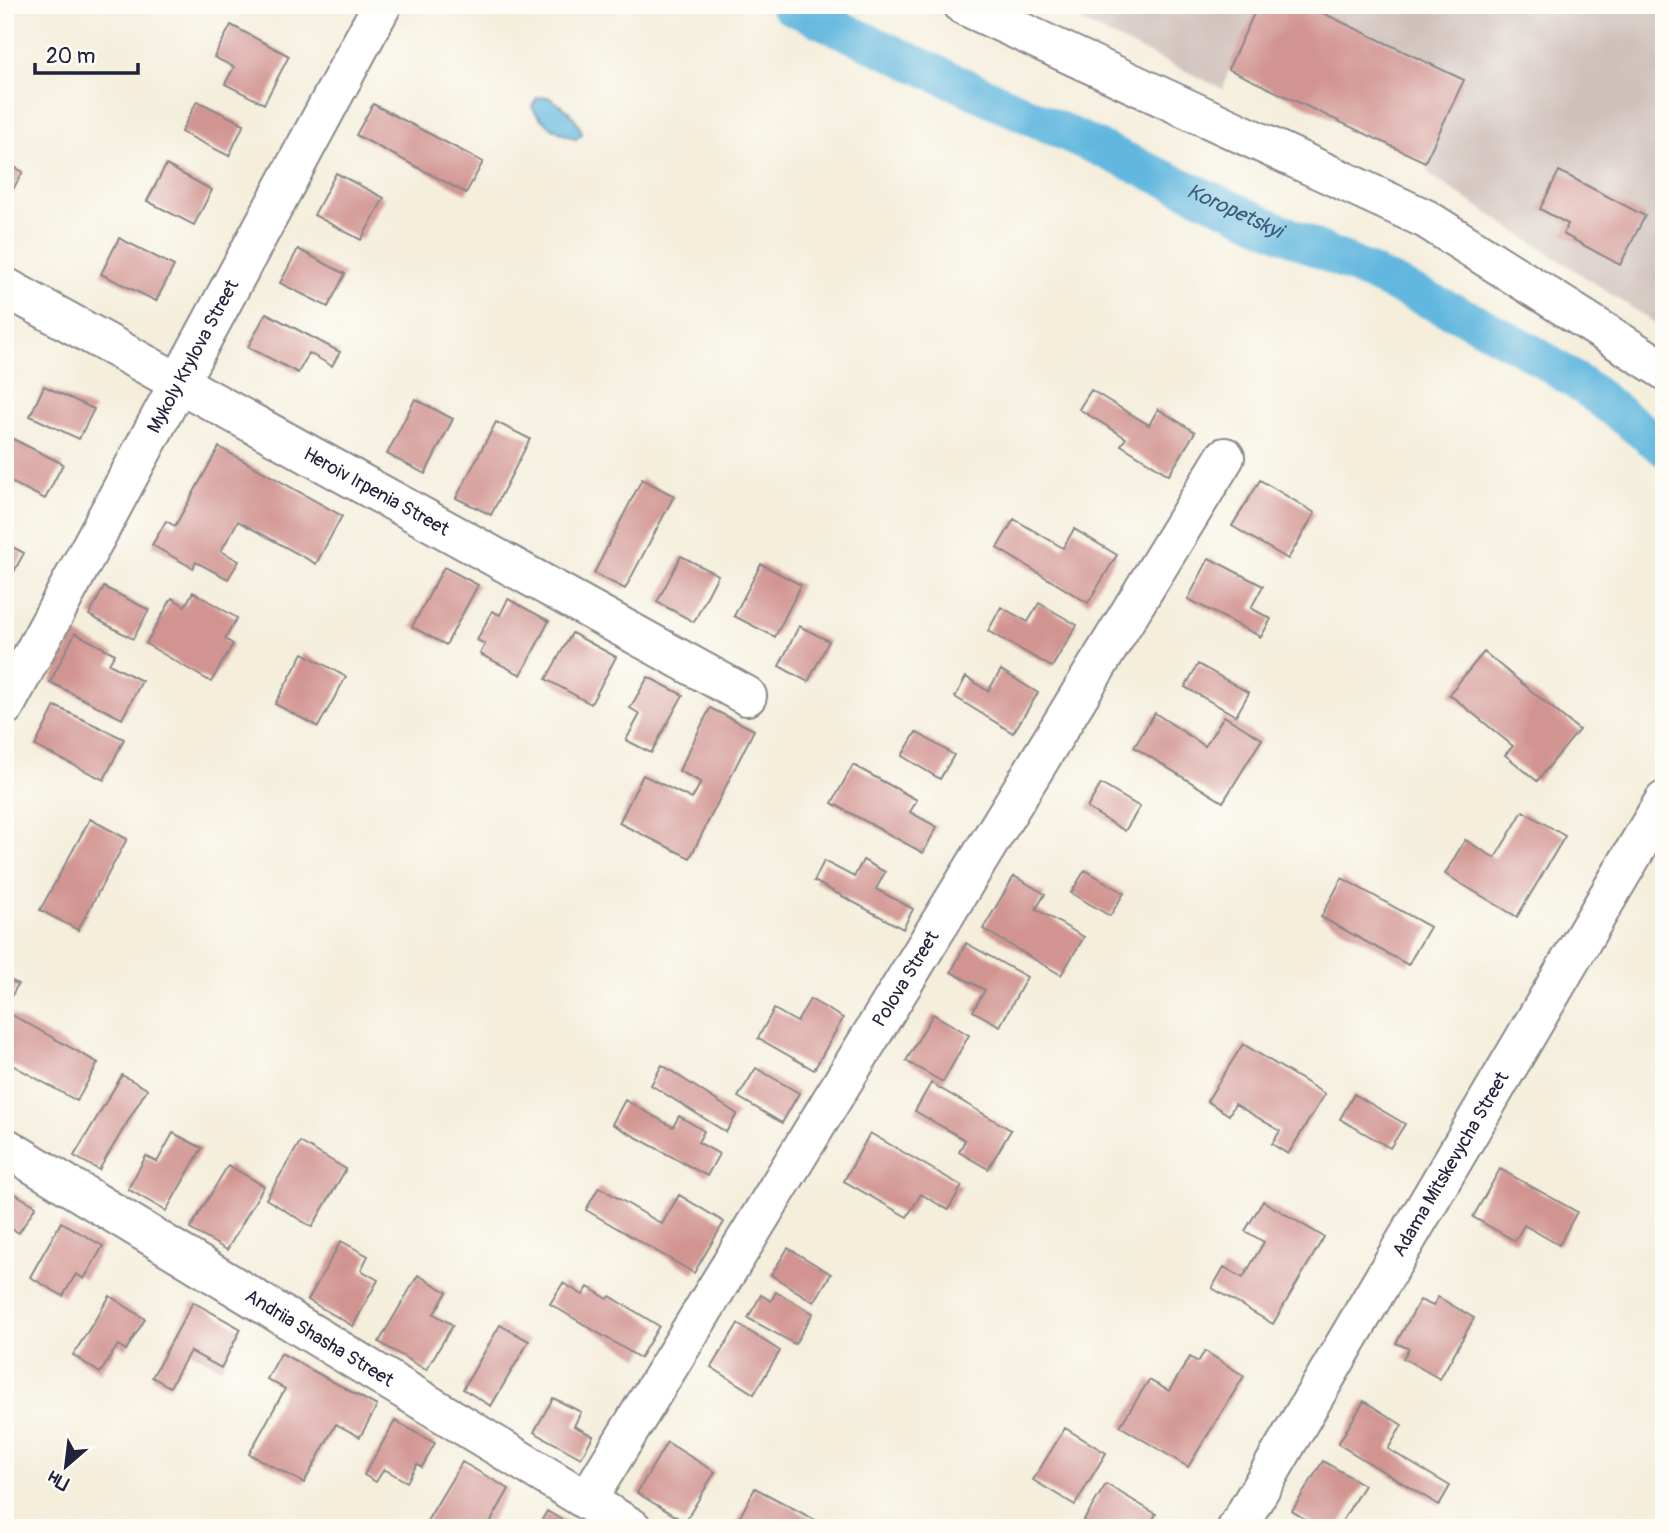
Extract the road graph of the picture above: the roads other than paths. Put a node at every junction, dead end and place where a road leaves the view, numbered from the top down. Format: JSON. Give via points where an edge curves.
{"nodes":[{"id":1,"x":382,"y":5,"type":"edge"},
{"id":2,"x":963,"y":5,"type":"edge"},
{"id":3,"x":5,"y":287,"type":"edge"},
{"id":4,"x":1664,"y":370,"type":"edge"},
{"id":5,"x":179,"y":382,"type":"junction"},
{"id":6,"x":1224,"y":457,"type":"dead end"},
{"id":7,"x":747,"y":696,"type":"dead end"},
{"id":8,"x":5,"y":706,"type":"edge"},
{"id":9,"x":1664,"y":802,"type":"edge"},
{"id":10,"x":5,"y":1147,"type":"edge"},
{"id":11,"x":587,"y":1500,"type":"junction"},
{"id":12,"x":632,"y":1528,"type":"edge"},
{"id":13,"x":1237,"y":1528,"type":"edge"}],
"edges":[{"from":1,"to":5,"type":"street","name":"Mykoly Krylova Street"},
{"from":2,"to":4,"type":"street","via":[[1426,219]]},
{"from":3,"to":5,"type":"street","name":"Heroiv Irpenia Street"},
{"from":5,"to":7,"type":"street","name":"Heroiv Irpenia Street"},
{"from":5,"to":8,"type":"street","name":"Mykoly Krylova Street"},
{"from":6,"to":11,"type":"street","name":"Polova Street"},
{"from":9,"to":13,"type":"street","name":"Adama Mitskevycha Street"},
{"from":10,"to":11,"type":"street","name":"Andriia Shasha Street"},
{"from":11,"to":12,"type":"street","name":"Andriia Shasha Street"}]}
